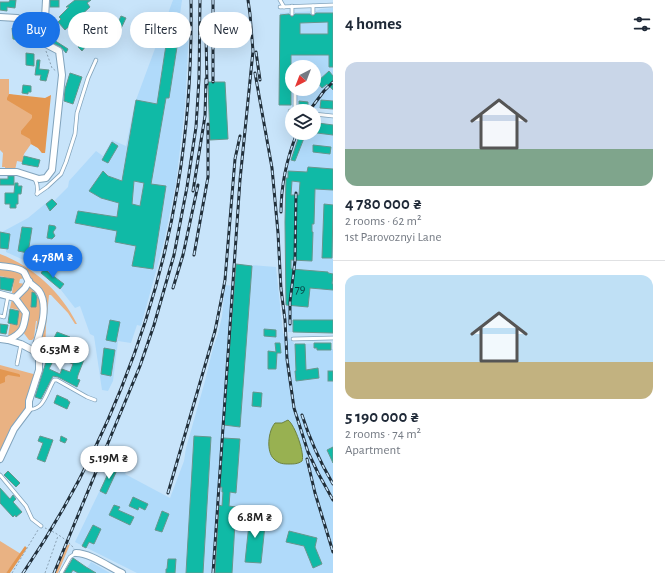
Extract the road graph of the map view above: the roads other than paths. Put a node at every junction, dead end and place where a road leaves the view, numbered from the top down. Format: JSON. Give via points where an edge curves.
{"nodes":[{"id":1,"x":46,"y":0,"type":"edge"},
{"id":2,"x":280,"y":0,"type":"edge"},
{"id":3,"x":326,"y":0,"type":"edge"},
{"id":4,"x":326,"y":5,"type":"junction"},
{"id":5,"x":333,"y":5,"type":"edge"},
{"id":6,"x":292,"y":6,"type":"junction"},
{"id":7,"x":313,"y":6,"type":"junction"},
{"id":8,"x":280,"y":7,"type":"dead end"},
{"id":9,"x":284,"y":7,"type":"junction"},
{"id":10,"x":292,"y":14,"type":"dead end"},
{"id":11,"x":313,"y":14,"type":"dead end"},
{"id":12,"x":0,"y":17,"type":"edge"},
{"id":13,"x":12,"y":18,"type":"edge"},
{"id":14,"x":96,"y":60,"type":"dead end"},
{"id":15,"x":321,"y":115,"type":"edge"},
{"id":16,"x":333,"y":116,"type":"edge"},
{"id":17,"x":0,"y":172,"type":"edge"},
{"id":18,"x":31,"y":176,"type":"junction"},
{"id":19,"x":0,"y":266,"type":"edge"},
{"id":20,"x":29,"y":281,"type":"junction"},
{"id":21,"x":0,"y":294,"type":"edge"},
{"id":22,"x":8,"y":296,"type":"junction"},
{"id":23,"x":15,"y":298,"type":"junction"},
{"id":24,"x":0,"y":316,"type":"edge"},
{"id":25,"x":293,"y":338,"type":"dead end"},
{"id":26,"x":333,"y":338,"type":"edge"},
{"id":27,"x":0,"y":339,"type":"edge"},
{"id":28,"x":8,"y":340,"type":"junction"},
{"id":29,"x":21,"y":344,"type":"junction"},
{"id":30,"x":34,"y":351,"type":"junction"},
{"id":31,"x":16,"y":364,"type":"dead end"},
{"id":32,"x":95,"y":400,"type":"dead end"},
{"id":33,"x":29,"y":408,"type":"junction"},
{"id":34,"x":0,"y":458,"type":"edge"},
{"id":35,"x":0,"y":475,"type":"edge"},
{"id":36,"x":41,"y":526,"type":"road end"},
{"id":37,"x":76,"y":552,"type":"joint"},
{"id":38,"x":61,"y":573,"type":"edge"},
{"id":39,"x":122,"y":573,"type":"edge"}],
"edges":[{"from":1,"to":18,"type":"street","via":[[41,38],[44,43],[59,51],[62,72],[54,161],[46,178],[39,180]]},
{"from":2,"to":9,"type":"lane"},
{"from":3,"to":4,"type":"lane"},
{"from":4,"to":5,"type":"lane"},
{"from":4,"to":7,"type":"lane"},
{"from":6,"to":7,"type":"lane"},
{"from":6,"to":9,"type":"lane"},
{"from":6,"to":10,"type":"lane"},
{"from":7,"to":11,"type":"lane"},
{"from":8,"to":9,"type":"lane"},
{"from":12,"to":13,"type":"street"},
{"from":14,"to":18,"type":"lane","via":[[77,113],[75,134],[61,174],[37,194],[37,182]]},
{"from":15,"to":16,"type":"lane"},
{"from":17,"to":18,"type":"street","via":[[17,172]]},
{"from":19,"to":20,"type":"street","via":[[18,269]]},
{"from":20,"to":23,"type":"street"},
{"from":20,"to":30,"type":"street","via":[[40,292],[43,304],[42,321]]},
{"from":21,"to":22,"type":"street"},
{"from":22,"to":23,"type":"street"},
{"from":22,"to":24,"type":"lane","via":[[4,317]]},
{"from":23,"to":28,"type":"street","via":[[26,313],[24,328]]},
{"from":25,"to":26,"type":"lane"},
{"from":27,"to":28,"type":"street"},
{"from":28,"to":29,"type":"street"},
{"from":29,"to":30,"type":"street"},
{"from":29,"to":31,"type":"lane"},
{"from":30,"to":33,"type":"street","via":[[39,358],[39,370]]},
{"from":32,"to":33,"type":"lane","via":[[54,380],[40,406]]},
{"from":33,"to":34,"type":"street","via":[[14,429]]},
{"from":35,"to":36,"type":"lane","via":[[26,506],[32,519]]},
{"from":37,"to":38,"type":"lane"},
{"from":37,"to":39,"type":"street","via":[[88,555]]}]}
